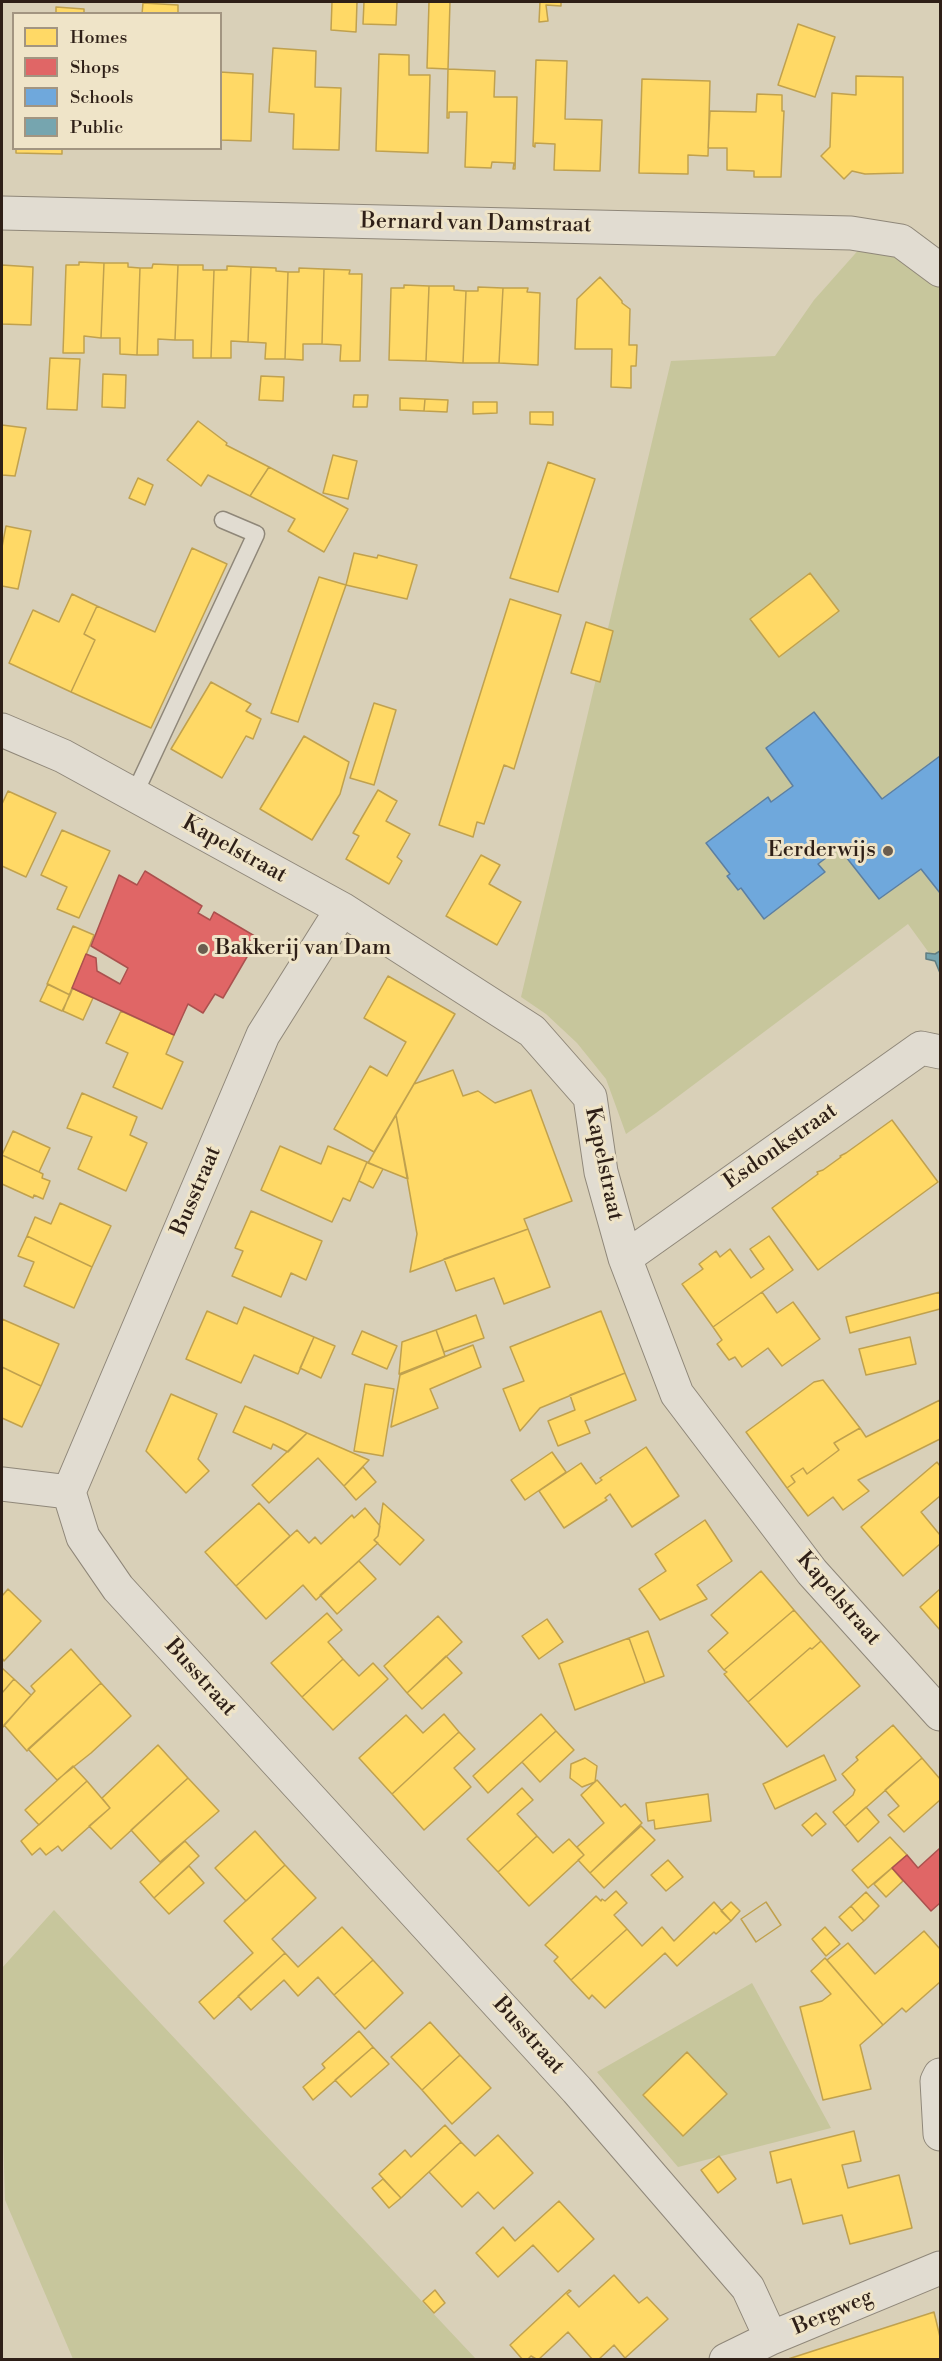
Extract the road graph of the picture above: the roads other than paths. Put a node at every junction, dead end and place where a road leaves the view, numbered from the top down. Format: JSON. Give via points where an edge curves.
{"nodes":[{"id":1,"x":2,"y":213,"type":"edge"},
{"id":2,"x":940,"y":270,"type":"edge"},
{"id":3,"x":223,"y":520,"type":"dead end"},
{"id":4,"x":2,"y":730,"type":"edge"},
{"id":5,"x":134,"y":795,"type":"junction"},
{"id":6,"x":342,"y":909,"type":"junction"},
{"id":7,"x":940,"y":1052,"type":"edge"},
{"id":8,"x":625,"y":1258,"type":"junction"},
{"id":9,"x":2,"y":1484,"type":"edge"},
{"id":10,"x":69,"y":1492,"type":"junction"},
{"id":11,"x":940,"y":1714,"type":"edge"},
{"id":12,"x":940,"y":2075,"type":"edge"},
{"id":13,"x":940,"y":2134,"type":"edge"},
{"id":14,"x":940,"y":2268,"type":"edge"},
{"id":15,"x":771,"y":2338,"type":"junction"},
{"id":16,"x":726,"y":2360,"type":"edge"}],
"edges":[{"from":1,"to":2,"type":"street","name":"Bernard van Damstraat","via":[[851,233],[901,241]]},
{"from":3,"to":5,"type":"lane","via":[[256,534]]},
{"from":4,"to":5,"type":"street","name":"Kapelstraat","via":[[63,756]]},
{"from":5,"to":6,"type":"street","name":"Kapelstraat"},
{"from":6,"to":8,"type":"street","name":"Kapelstraat","via":[[532,1031],[590,1097],[601,1172]]},
{"from":6,"to":10,"type":"street","name":"Busstraat","via":[[263,1035]]},
{"from":7,"to":8,"type":"street","name":"Esdonkstraat","via":[[921,1048]]},
{"from":8,"to":11,"type":"street","name":"Kapelstraat","via":[[677,1394],[813,1572]]},
{"from":9,"to":10,"type":"street"},
{"from":10,"to":15,"type":"street","name":"Busstraat","via":[[83,1537],[118,1588],[577,2090],[748,2288]]},
{"from":12,"to":13,"type":"street"},
{"from":14,"to":15,"type":"street","name":"Bergweg"},
{"from":15,"to":16,"type":"street","name":"Bergweg"}]}
